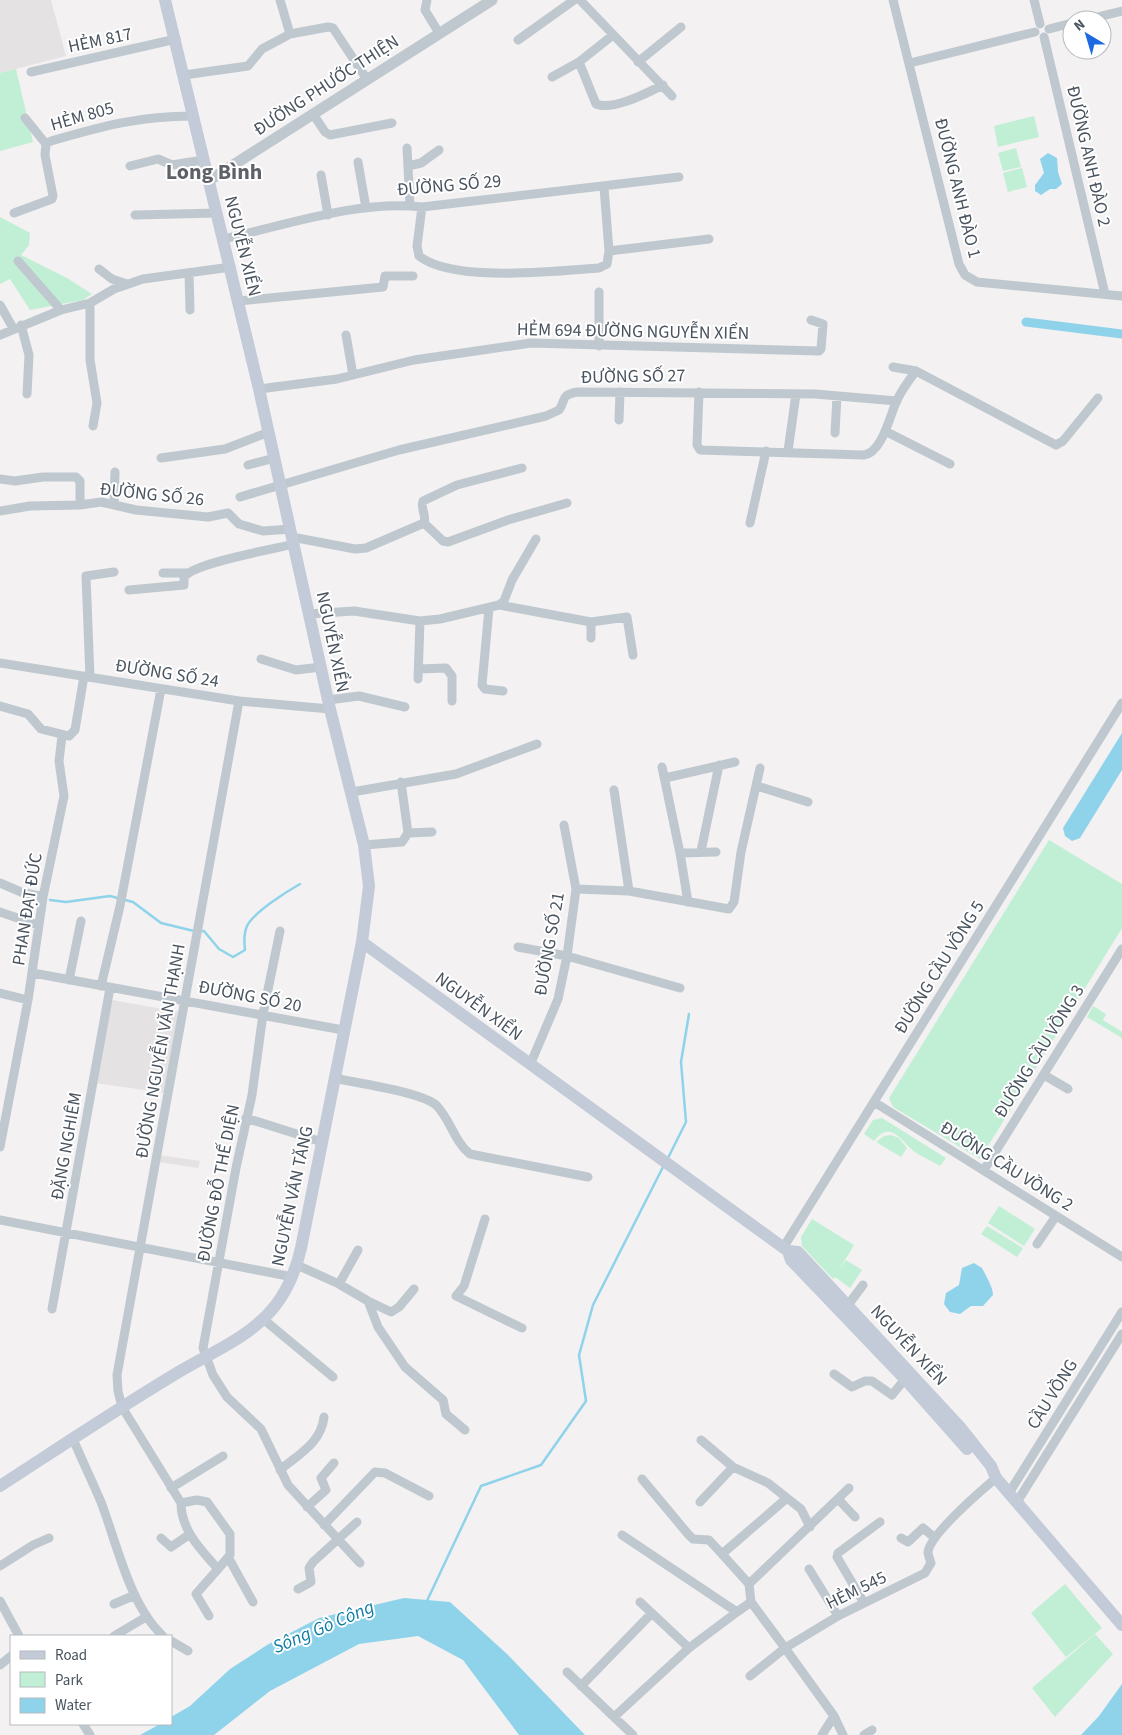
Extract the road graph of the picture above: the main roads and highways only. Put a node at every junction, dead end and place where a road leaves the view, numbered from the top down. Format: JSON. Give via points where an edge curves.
{"nodes":[{"id":1,"x":165,"y":0,"type":"edge"},
{"id":2,"x":362,"y":942,"type":"junction"},
{"id":3,"x":786,"y":1250,"type":"junction"},
{"id":4,"x":995,"y":1476,"type":"junction"},
{"id":5,"x":0,"y":1486,"type":"edge"},
{"id":6,"x":1122,"y":1625,"type":"edge"}],
"edges":[{"from":1,"to":2,"type":"main road","name":"NGUYỄN XIỂN","via":[[231,267],[329,705],[364,845],[369,886]]},
{"from":2,"to":3,"type":"main road","name":"NGUYỄN XIỂN"},
{"from":2,"to":5,"type":"main road","name":"NGUYỄN VĂN TĂNG","via":[[295,1271],[274,1307],[247,1333]]},
{"from":3,"to":4,"type":"main road","name":"NGUYỄN XIỂN","via":[[791,1260]]},
{"from":3,"to":4,"type":"main road","name":"NGUYỄN XIỂN","via":[[798,1252],[848,1305],[960,1427],[992,1466]]},
{"from":4,"to":6,"type":"main road","name":"NGUYỄN XIỂN"}]}
